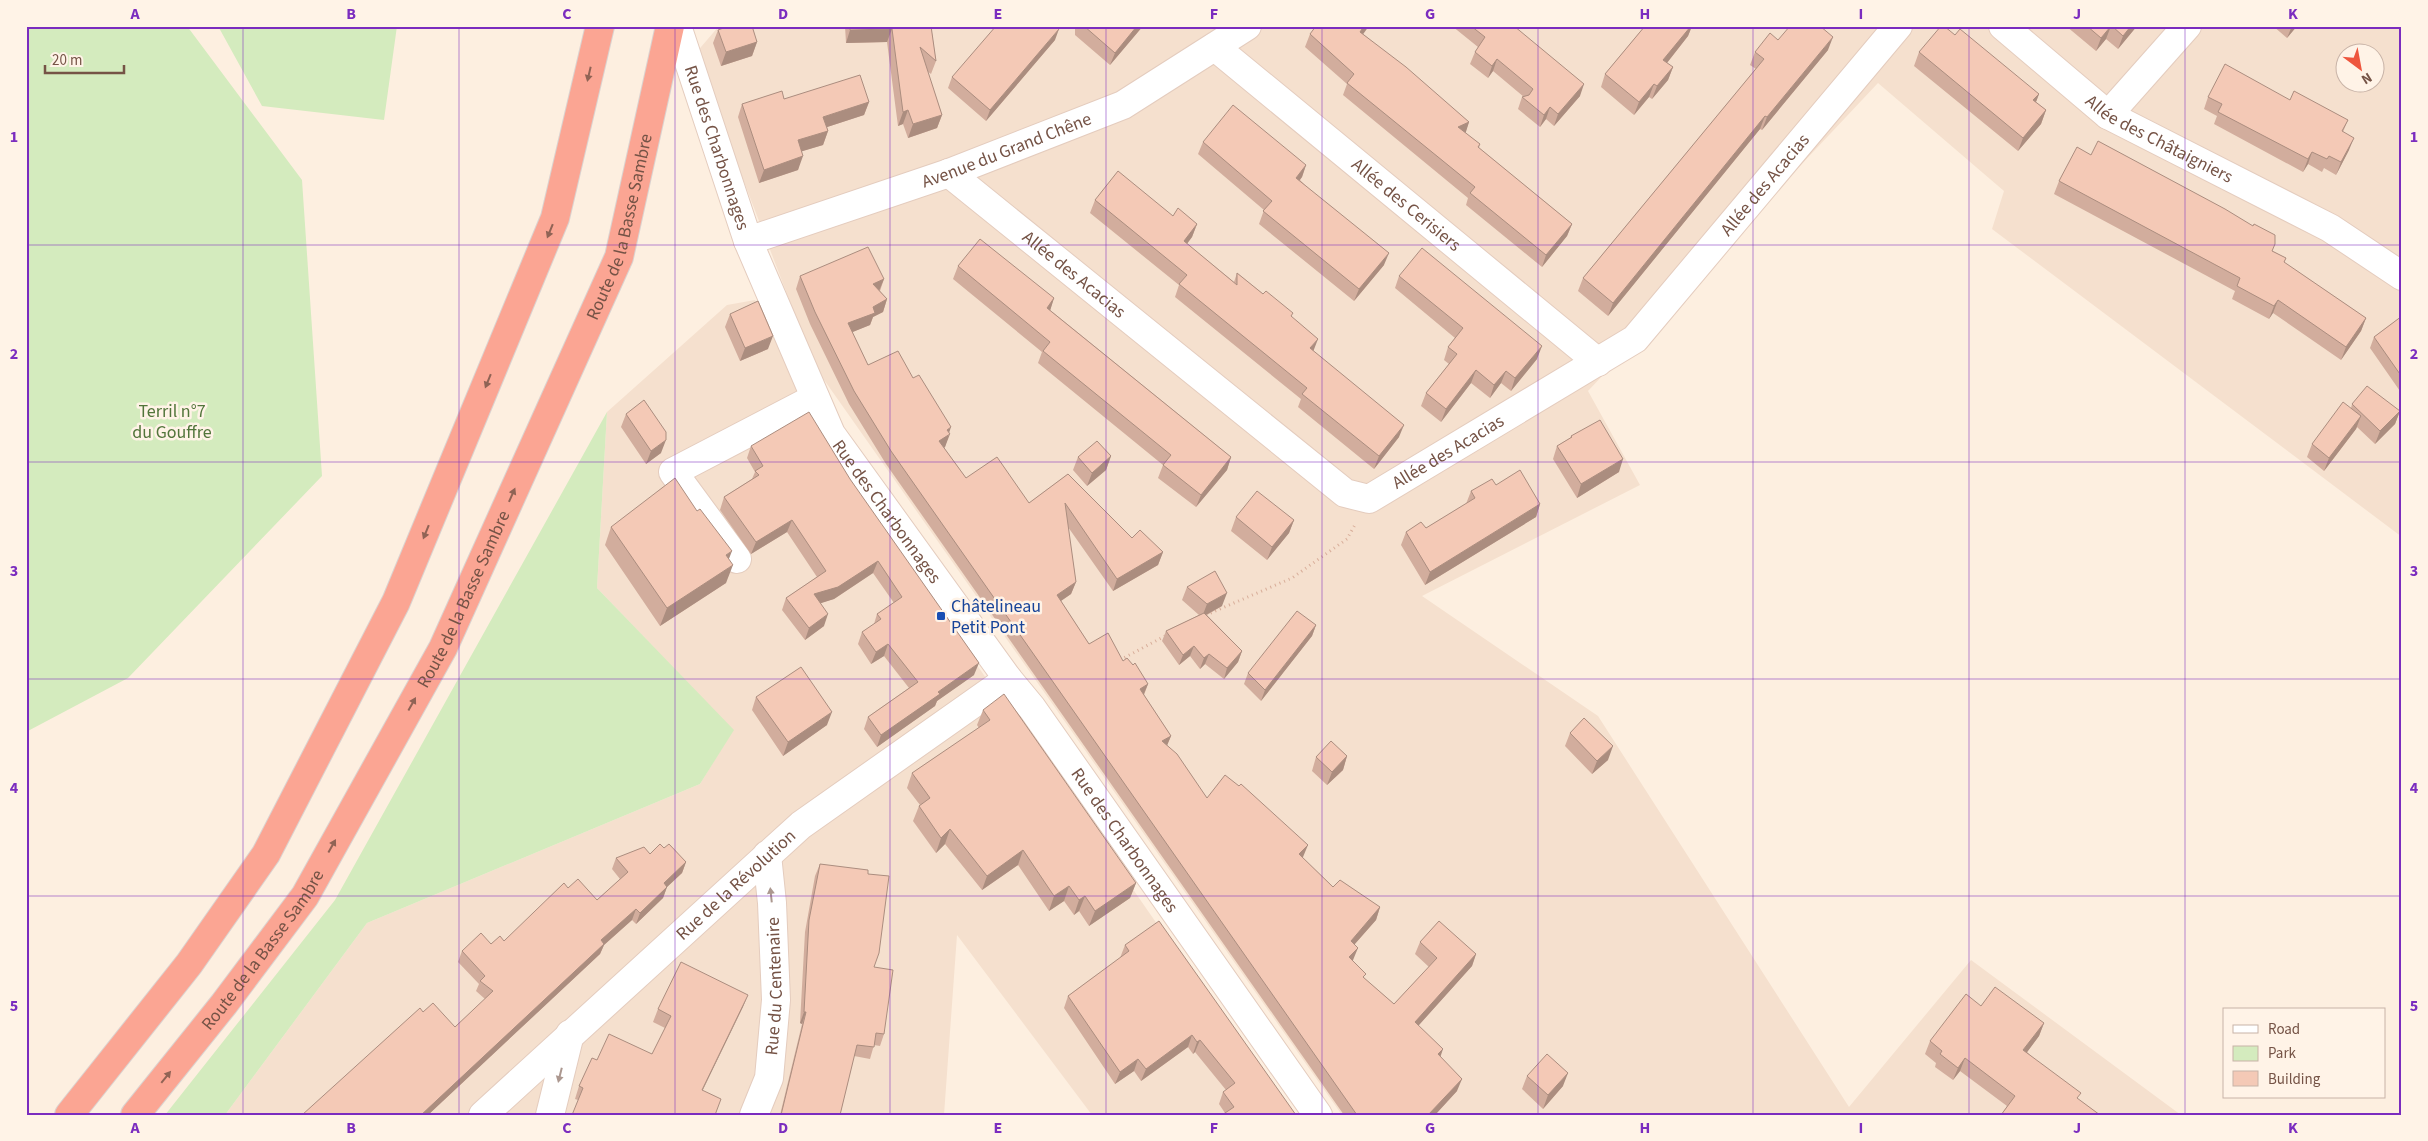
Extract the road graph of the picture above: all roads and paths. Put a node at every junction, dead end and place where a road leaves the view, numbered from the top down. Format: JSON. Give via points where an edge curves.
{"nodes":[{"id":1,"x":600,"y":26,"type":"edge"},
{"id":2,"x":670,"y":26,"type":"edge"},
{"id":3,"x":677,"y":26,"type":"edge"},
{"id":4,"x":1247,"y":26,"type":"edge"},
{"id":5,"x":1898,"y":26,"type":"edge"},
{"id":6,"x":2003,"y":26,"type":"edge"},
{"id":7,"x":2187,"y":26,"type":"edge"},
{"id":8,"x":1215,"y":46,"type":"junction"},
{"id":9,"x":2108,"y":115,"type":"junction"},
{"id":10,"x":949,"y":173,"type":"junction"},
{"id":11,"x":748,"y":241,"type":"junction"},
{"id":12,"x":2402,"y":276,"type":"edge"},
{"id":13,"x":1598,"y":362,"type":"junction"},
{"id":14,"x":816,"y":398,"type":"junction"},
{"id":15,"x":1369,"y":499,"type":"junction"},
{"id":16,"x":737,"y":559,"type":"dead end"},
{"id":17,"x":1203,"y":616,"type":"edge"},
{"id":18,"x":1169,"y":634,"type":"edge"},
{"id":19,"x":1117,"y":661,"type":"edge"},
{"id":20,"x":1008,"y":679,"type":"junction"},
{"id":21,"x":767,"y":855,"type":"junction"},
{"id":22,"x":570,"y":1034,"type":"junction"},
{"id":23,"x":69,"y":1115,"type":"edge"},
{"id":24,"x":135,"y":1115,"type":"edge"},
{"id":25,"x":483,"y":1115,"type":"edge"},
{"id":26,"x":550,"y":1115,"type":"edge"},
{"id":27,"x":754,"y":1115,"type":"edge"},
{"id":28,"x":1318,"y":1115,"type":"edge"}],
"edges":[{"from":1,"to":23,"type":"highway","one_way":true,"via":[[555,218],[396,602],[266,854],[189,964]]},
{"from":24,"to":2,"type":"highway","name":"Route de la Basse Sambre","one_way":true,"via":[[305,896],[443,648],[619,257]]},
{"from":3,"to":11,"type":"street","name":"Rue des Charbonnages"},
{"from":4,"to":8,"type":"street","name":"Avenue du Grand Chêne"},
{"from":5,"to":13,"type":"street","name":"Allée des Acacias","via":[[1635,340]]},
{"from":6,"to":9,"type":"street","name":"Allée des Châtaigniers"},
{"from":7,"to":9,"type":"street"},
{"from":8,"to":10,"type":"street","name":"Avenue du Grand Chêne","via":[[1123,105]]},
{"from":8,"to":13,"type":"street","name":"Allée des Cerisiers"},
{"from":9,"to":12,"type":"street","name":"Allée des Châtaigniers","via":[[2330,228]]},
{"from":10,"to":11,"type":"street","name":"Avenue du Grand Chêne"},
{"from":10,"to":15,"type":"street","name":"Allée des Acacias","via":[[1345,492]]},
{"from":11,"to":14,"type":"street","name":"Rue des Charbonnages"},
{"from":13,"to":15,"type":"street","name":"Allée des Acacias"},
{"from":14,"to":16,"type":"street","via":[[673,472]]},
{"from":14,"to":20,"type":"street","name":"Rue des Charbonnages","via":[[831,434]]},
{"from":15,"to":17,"type":"path","via":[[1347,539],[1292,578]]},
{"from":18,"to":19,"type":"path"},
{"from":20,"to":21,"type":"street","name":"Rue de la Révolution","via":[[801,825]]},
{"from":20,"to":28,"type":"street","name":"Rue des Charbonnages","via":[[1032,708]]},
{"from":21,"to":22,"type":"street","name":"Rue de la Révolution"},
{"from":27,"to":21,"type":"street","name":"Rue du Centenaire","one_way":true,"via":[[769,1078],[776,1000]]},
{"from":22,"to":25,"type":"street","name":"Rue de la Révolution"},
{"from":22,"to":26,"type":"street","one_way":true}]}
